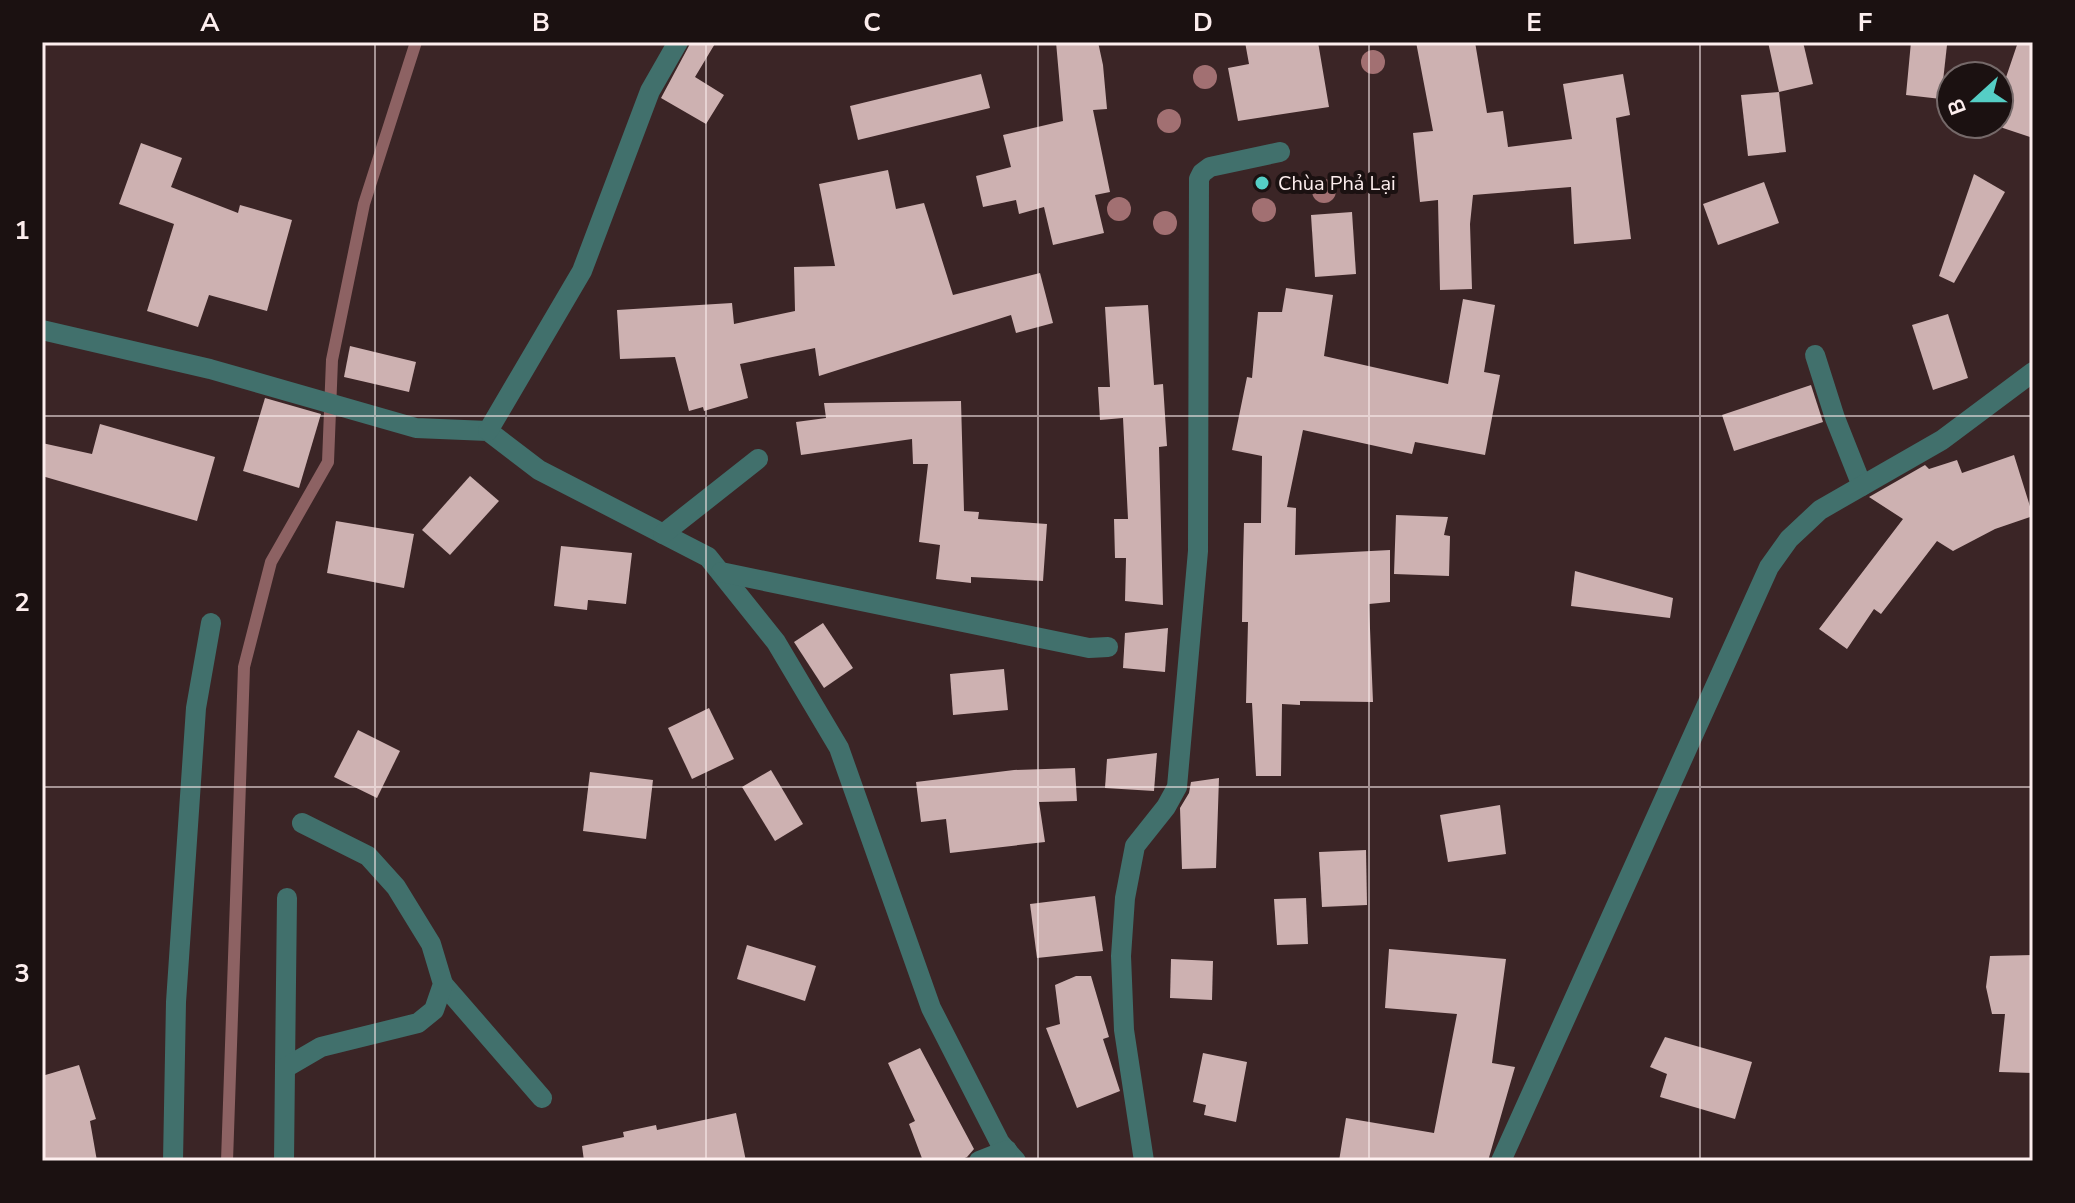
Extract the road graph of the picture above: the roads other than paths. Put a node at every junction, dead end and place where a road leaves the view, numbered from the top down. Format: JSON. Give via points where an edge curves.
{"nodes":[{"id":1,"x":678,"y":42,"type":"edge"},
{"id":2,"x":1280,"y":152,"type":"dead end"},
{"id":3,"x":42,"y":330,"type":"edge"},
{"id":4,"x":1815,"y":355,"type":"dead end"},
{"id":5,"x":2033,"y":372,"type":"edge"},
{"id":6,"x":488,"y":431,"type":"junction"},
{"id":7,"x":758,"y":459,"type":"dead end"},
{"id":8,"x":1862,"y":486,"type":"junction"},
{"id":9,"x":663,"y":534,"type":"junction"},
{"id":10,"x":721,"y":572,"type":"junction"},
{"id":11,"x":211,"y":623,"type":"dead end"},
{"id":12,"x":1108,"y":647,"type":"dead end"},
{"id":13,"x":302,"y":823,"type":"dead end"},
{"id":14,"x":287,"y":898,"type":"dead end"},
{"id":15,"x":443,"y":984,"type":"junction"},
{"id":16,"x":285,"y":1068,"type":"junction"},
{"id":17,"x":542,"y":1098,"type":"dead end"},
{"id":18,"x":1011,"y":1156,"type":"edge"},
{"id":19,"x":173,"y":1161,"type":"edge"},
{"id":20,"x":284,"y":1161,"type":"edge"},
{"id":21,"x":979,"y":1161,"type":"edge"},
{"id":22,"x":1144,"y":1161,"type":"edge"},
{"id":23,"x":1501,"y":1161,"type":"edge"}],
"edges":[{"from":1,"to":6,"type":"street","via":[[650,91],[582,271]]},
{"from":2,"to":22,"type":"street","via":[[1210,167],[1199,179],[1198,551],[1177,787],[1135,846],[1121,956],[1124,1030]]},
{"from":3,"to":6,"type":"street","via":[[210,369],[416,428]]},
{"from":4,"to":8,"type":"street"},
{"from":5,"to":8,"type":"street","via":[[1942,440]]},
{"from":6,"to":9,"type":"street","via":[[539,470]]},
{"from":7,"to":9,"type":"street"},
{"from":8,"to":23,"type":"street","via":[[1820,510],[1769,567]]},
{"from":9,"to":10,"type":"street","via":[[708,557]]},
{"from":10,"to":12,"type":"street","via":[[1089,648]]},
{"from":10,"to":18,"type":"street","via":[[776,642],[839,748],[931,1008]]},
{"from":11,"to":19,"type":"street","via":[[196,708],[176,1002]]},
{"from":13,"to":15,"type":"street","via":[[368,856],[387,877],[431,944]]},
{"from":14,"to":16,"type":"street"},
{"from":15,"to":16,"type":"street","via":[[434,1010],[418,1023],[321,1047]]},
{"from":15,"to":17,"type":"street"},
{"from":16,"to":20,"type":"street"},
{"from":18,"to":21,"type":"street"}]}
